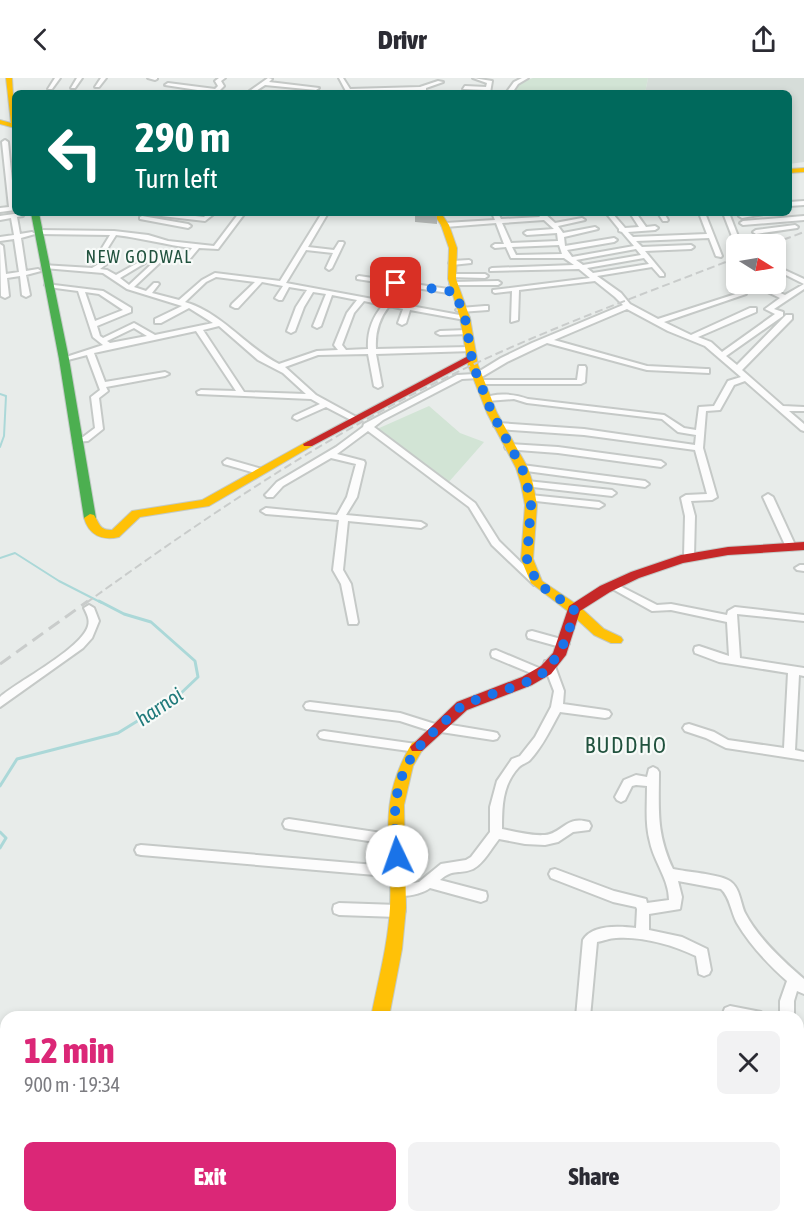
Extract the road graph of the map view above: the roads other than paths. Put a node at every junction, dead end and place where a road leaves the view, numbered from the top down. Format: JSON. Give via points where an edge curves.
{"nodes":[{"id":1,"x":9,"y":78,"type":"edge"},
{"id":2,"x":58,"y":78,"type":"edge"},
{"id":3,"x":80,"y":78,"type":"edge"},
{"id":4,"x":104,"y":78,"type":"edge"},
{"id":5,"x":150,"y":78,"type":"edge"},
{"id":6,"x":475,"y":78,"type":"edge"},
{"id":7,"x":526,"y":78,"type":"edge"},
{"id":8,"x":155,"y":79,"type":"edge"},
{"id":9,"x":265,"y":80,"type":"edge"},
{"id":10,"x":440,"y":82,"type":"dead end"},
{"id":11,"x":191,"y":84,"type":"dead end"},
{"id":12,"x":398,"y":84,"type":"dead end"},
{"id":13,"x":168,"y":85,"type":"dead end"},
{"id":14,"x":218,"y":85,"type":"edge"},
{"id":15,"x":97,"y":86,"type":"dead end"},
{"id":16,"x":73,"y":87,"type":"dead end"},
{"id":17,"x":50,"y":88,"type":"dead end"},
{"id":18,"x":316,"y":88,"type":"dead end"},
{"id":19,"x":465,"y":88,"type":"dead end"},
{"id":20,"x":253,"y":90,"type":"edge"},
{"id":21,"x":394,"y":90,"type":"edge"},
{"id":22,"x":424,"y":90,"type":"edge"},
{"id":23,"x":480,"y":90,"type":"edge"},
{"id":24,"x":488,"y":90,"type":"edge"},
{"id":25,"x":511,"y":90,"type":"edge"},
{"id":26,"x":12,"y":103,"type":"edge"},
{"id":27,"x":2,"y":142,"type":"edge"},
{"id":28,"x":12,"y":163,"type":"edge"},
{"id":29,"x":0,"y":164,"type":"edge"},
{"id":30,"x":16,"y":216,"type":"edge"},
{"id":31,"x":35,"y":216,"type":"edge"},
{"id":32,"x":188,"y":216,"type":"edge"},
{"id":33,"x":208,"y":216,"type":"edge"},
{"id":34,"x":240,"y":216,"type":"edge"},
{"id":35,"x":323,"y":216,"type":"edge"},
{"id":36,"x":496,"y":216,"type":"edge"},
{"id":37,"x":611,"y":216,"type":"edge"},
{"id":38,"x":635,"y":216,"type":"edge"},
{"id":39,"x":662,"y":216,"type":"edge"},
{"id":40,"x":703,"y":216,"type":"edge"},
{"id":41,"x":727,"y":216,"type":"edge"},
{"id":42,"x":756,"y":216,"type":"edge"},
{"id":43,"x":784,"y":216,"type":"edge"},
{"id":44,"x":143,"y":217,"type":"edge"},
{"id":45,"x":804,"y":218,"type":"edge"},
{"id":46,"x":441,"y":219,"type":"edge"},
{"id":47,"x":582,"y":219,"type":"dead end"},
{"id":48,"x":788,"y":219,"type":"junction"},
{"id":49,"x":664,"y":220,"type":"dead end"},
{"id":50,"x":498,"y":221,"type":"junction"},
{"id":51,"x":516,"y":225,"type":"dead end"},
{"id":52,"x":188,"y":226,"type":"dead end"},
{"id":53,"x":655,"y":228,"type":"dead end"},
{"id":54,"x":595,"y":229,"type":"dead end"},
{"id":55,"x":644,"y":229,"type":"junction"},
{"id":56,"x":679,"y":229,"type":"dead end"},
{"id":57,"x":621,"y":230,"type":"junction"},
{"id":58,"x":756,"y":232,"type":"dead end"},
{"id":59,"x":35,"y":233,"type":"junction"},
{"id":60,"x":114,"y":233,"type":"junction"},
{"id":61,"x":527,"y":233,"type":"dead end"},
{"id":62,"x":709,"y":233,"type":"junction"},
{"id":63,"x":734,"y":234,"type":"edge"},
{"id":64,"x":557,"y":235,"type":"edge"},
{"id":65,"x":18,"y":236,"type":"junction"},
{"id":66,"x":0,"y":239,"type":"edge"},
{"id":67,"x":631,"y":239,"type":"junction"},
{"id":68,"x":614,"y":240,"type":"dead end"},
{"id":69,"x":341,"y":243,"type":"dead end"},
{"id":70,"x":510,"y":245,"type":"junction"},
{"id":71,"x":0,"y":246,"type":"edge"},
{"id":72,"x":197,"y":246,"type":"junction"},
{"id":73,"x":495,"y":246,"type":"dead end"},
{"id":74,"x":691,"y":247,"type":"dead end"},
{"id":75,"x":303,"y":248,"type":"junction"},
{"id":76,"x":639,"y":248,"type":"junction"},
{"id":77,"x":337,"y":252,"type":"junction"},
{"id":78,"x":21,"y":253,"type":"junction"},
{"id":79,"x":102,"y":253,"type":"dead end"},
{"id":80,"x":144,"y":253,"type":"dead end"},
{"id":81,"x":2,"y":255,"type":"junction"},
{"id":82,"x":646,"y":256,"type":"junction"},
{"id":83,"x":719,"y":256,"type":"dead end"},
{"id":84,"x":178,"y":257,"type":"dead end"},
{"id":85,"x":162,"y":258,"type":"junction"},
{"id":86,"x":110,"y":259,"type":"dead end"},
{"id":87,"x":187,"y":259,"type":"dead end"},
{"id":88,"x":143,"y":262,"type":"dead end"},
{"id":89,"x":469,"y":262,"type":"dead end"},
{"id":90,"x":584,"y":267,"type":"junction"},
{"id":91,"x":41,"y":268,"type":"junction"},
{"id":92,"x":329,"y":268,"type":"dead end"},
{"id":93,"x":95,"y":269,"type":"junction"},
{"id":94,"x":492,"y":270,"type":"dead end"},
{"id":95,"x":23,"y":273,"type":"junction"},
{"id":96,"x":786,"y":274,"type":"edge"},
{"id":97,"x":4,"y":276,"type":"junction"},
{"id":98,"x":485,"y":276,"type":"dead end"},
{"id":99,"x":116,"y":278,"type":"junction"},
{"id":100,"x":359,"y":278,"type":"dead end"},
{"id":101,"x":595,"y":278,"type":"junction"},
{"id":102,"x":453,"y":279,"type":"junction"},
{"id":103,"x":260,"y":280,"type":"junction"},
{"id":104,"x":156,"y":284,"type":"dead end"},
{"id":105,"x":284,"y":284,"type":"junction"},
{"id":106,"x":804,"y":284,"type":"edge"},
{"id":107,"x":48,"y":285,"type":"junction"},
{"id":108,"x":133,"y":289,"type":"junction"},
{"id":109,"x":311,"y":289,"type":"junction"},
{"id":110,"x":516,"y":289,"type":"junction"},
{"id":111,"x":81,"y":290,"type":"junction"},
{"id":112,"x":330,"y":292,"type":"junction"},
{"id":113,"x":147,"y":294,"type":"junction"},
{"id":114,"x":741,"y":294,"type":"edge"},
{"id":115,"x":776,"y":294,"type":"edge"},
{"id":116,"x":26,"y":295,"type":"dead end"},
{"id":117,"x":5,"y":296,"type":"dead end"},
{"id":118,"x":279,"y":298,"type":"dead end"},
{"id":119,"x":785,"y":298,"type":"junction"},
{"id":120,"x":362,"y":299,"type":"junction"},
{"id":121,"x":115,"y":301,"type":"junction"},
{"id":122,"x":180,"y":303,"type":"junction"},
{"id":123,"x":388,"y":303,"type":"junction"},
{"id":124,"x":188,"y":306,"type":"junction"},
{"id":125,"x":236,"y":306,"type":"dead end"},
{"id":126,"x":627,"y":306,"type":"junction"},
{"id":127,"x":407,"y":307,"type":"junction"},
{"id":128,"x":485,"y":309,"type":"dead end"},
{"id":129,"x":753,"y":310,"type":"dead end"},
{"id":130,"x":462,"y":314,"type":"junction"},
{"id":131,"x":789,"y":317,"type":"dead end"},
{"id":132,"x":514,"y":320,"type":"dead end"},
{"id":133,"x":158,"y":321,"type":"dead end"},
{"id":134,"x":657,"y":322,"type":"junction"},
{"id":135,"x":402,"y":323,"type":"dead end"},
{"id":136,"x":220,"y":324,"type":"junction"},
{"id":137,"x":92,"y":325,"type":"junction"},
{"id":138,"x":317,"y":326,"type":"dead end"},
{"id":139,"x":198,"y":327,"type":"junction"},
{"id":140,"x":291,"y":331,"type":"dead end"},
{"id":141,"x":467,"y":332,"type":"junction"},
{"id":142,"x":440,"y":333,"type":"dead end"},
{"id":143,"x":154,"y":337,"type":"junction"},
{"id":144,"x":692,"y":337,"type":"junction"},
{"id":145,"x":546,"y":340,"type":"junction"},
{"id":146,"x":106,"y":344,"type":"junction"},
{"id":147,"x":370,"y":351,"type":"junction"},
{"id":148,"x":90,"y":352,"type":"junction"},
{"id":149,"x":344,"y":352,"type":"junction"},
{"id":150,"x":471,"y":353,"type":"junction"},
{"id":151,"x":721,"y":356,"type":"junction"},
{"id":152,"x":64,"y":359,"type":"junction"},
{"id":153,"x":279,"y":367,"type":"junction"},
{"id":154,"x":582,"y":368,"type":"dead end"},
{"id":155,"x":737,"y":370,"type":"junction"},
{"id":156,"x":706,"y":371,"type":"dead end"},
{"id":157,"x":165,"y":374,"type":"dead end"},
{"id":158,"x":746,"y":378,"type":"junction"},
{"id":159,"x":479,"y":379,"type":"junction"},
{"id":160,"x":102,"y":385,"type":"junction"},
{"id":161,"x":378,"y":386,"type":"dead end"},
{"id":162,"x":201,"y":392,"type":"dead end"},
{"id":163,"x":242,"y":394,"type":"junction"},
{"id":164,"x":313,"y":397,"type":"junction"},
{"id":165,"x":487,"y":399,"type":"junction"},
{"id":166,"x":326,"y":404,"type":"junction"},
{"id":167,"x":783,"y":408,"type":"junction"},
{"id":168,"x":804,"y":409,"type":"edge"},
{"id":169,"x":297,"y":418,"type":"dead end"},
{"id":170,"x":354,"y":418,"type":"junction"},
{"id":171,"x":367,"y":426,"type":"junction"},
{"id":172,"x":498,"y":426,"type":"junction"},
{"id":173,"x":804,"y":428,"type":"edge"},
{"id":174,"x":700,"y":433,"type":"junction"},
{"id":175,"x":76,"y":440,"type":"junction"},
{"id":176,"x":509,"y":447,"type":"junction"},
{"id":177,"x":699,"y":448,"type":"junction"},
{"id":178,"x":331,"y":455,"type":"junction"},
{"id":179,"x":227,"y":462,"type":"dead end"},
{"id":180,"x":661,"y":464,"type":"dead end"},
{"id":181,"x":522,"y":468,"type":"junction"},
{"id":182,"x":259,"y":471,"type":"junction"},
{"id":183,"x":645,"y":484,"type":"dead end"},
{"id":184,"x":612,"y":493,"type":"dead end"},
{"id":185,"x":270,"y":495,"type":"dead end"},
{"id":186,"x":529,"y":496,"type":"junction"},
{"id":187,"x":768,"y":497,"type":"dead end"},
{"id":188,"x":599,"y":505,"type":"dead end"},
{"id":189,"x":266,"y":511,"type":"dead end"},
{"id":190,"x":590,"y":512,"type":"dead end"},
{"id":191,"x":341,"y":517,"type":"junction"},
{"id":192,"x":421,"y":525,"type":"dead end"},
{"id":193,"x":797,"y":547,"type":"edge"},
{"id":194,"x":689,"y":556,"type":"junction"},
{"id":195,"x":537,"y":583,"type":"junction"},
{"id":196,"x":612,"y":585,"type":"junction"},
{"id":197,"x":89,"y":608,"type":"dead end"},
{"id":198,"x":574,"y":609,"type":"junction"},
{"id":199,"x":804,"y":618,"type":"edge"},
{"id":200,"x":731,"y":619,"type":"junction"},
{"id":201,"x":353,"y":622,"type":"dead end"},
{"id":202,"x":532,"y":635,"type":"dead end"},
{"id":203,"x":616,"y":640,"type":"dead end"},
{"id":204,"x":564,"y":644,"type":"junction"},
{"id":205,"x":699,"y":650,"type":"dead end"},
{"id":206,"x":496,"y":654,"type":"dead end"},
{"id":207,"x":735,"y":661,"type":"junction"},
{"id":208,"x":545,"y":668,"type":"junction"},
{"id":209,"x":799,"y":671,"type":"edge"},
{"id":210,"x":0,"y":703,"type":"edge"},
{"id":211,"x":310,"y":706,"type":"dead end"},
{"id":212,"x":557,"y":707,"type":"junction"},
{"id":213,"x":605,"y":714,"type":"dead end"},
{"id":214,"x":438,"y":728,"type":"junction"},
{"id":215,"x":689,"y":728,"type":"dead end"},
{"id":216,"x":324,"y":735,"type":"dead end"},
{"id":217,"x":493,"y":736,"type":"dead end"},
{"id":218,"x":416,"y":748,"type":"junction"},
{"id":219,"x":789,"y":754,"type":"junction"},
{"id":220,"x":804,"y":756,"type":"edge"},
{"id":221,"x":621,"y":797,"type":"dead end"},
{"id":222,"x":289,"y":824,"type":"dead end"},
{"id":223,"x":585,"y":826,"type":"dead end"},
{"id":224,"x":496,"y":833,"type":"junction"},
{"id":225,"x":395,"y":840,"type":"junction"},
{"id":226,"x":141,"y":850,"type":"dead end"},
{"id":227,"x":399,"y":872,"type":"junction"},
{"id":228,"x":555,"y":874,"type":"dead end"},
{"id":229,"x":670,"y":874,"type":"junction"},
{"id":230,"x":429,"y":882,"type":"junction"},
{"id":231,"x":398,"y":891,"type":"junction"},
{"id":232,"x":481,"y":896,"type":"dead end"},
{"id":233,"x":339,"y":909,"type":"dead end"},
{"id":234,"x":643,"y":909,"type":"junction"},
{"id":235,"x":398,"y":911,"type":"junction"},
{"id":236,"x":642,"y":934,"type":"junction"},
{"id":237,"x":704,"y":970,"type":"dead end"},
{"id":238,"x":799,"y":984,"type":"edge"},
{"id":239,"x":381,"y":1011,"type":"edge"},
{"id":240,"x":584,"y":1011,"type":"edge"},
{"id":241,"x":787,"y":1011,"type":"edge"}],
"edges":[{"from":1,"to":26,"type":"street"},
{"from":2,"to":17,"type":"street"},
{"from":3,"to":16,"type":"street"},
{"from":4,"to":15,"type":"street"},
{"from":5,"to":8,"type":"street"},
{"from":6,"to":24,"type":"street","via":[[490,82]]},
{"from":7,"to":25,"type":"street","via":[[516,82]]},
{"from":9,"to":18,"type":"street"},
{"from":9,"to":20,"type":"street"},
{"from":10,"to":22,"type":"street"},
{"from":11,"to":14,"type":"street"},
{"from":12,"to":21,"type":"street"},
{"from":13,"to":14,"type":"street"},
{"from":19,"to":23,"type":"street"},
{"from":27,"to":28,"type":"street"},
{"from":28,"to":29,"type":"street"},
{"from":30,"to":65,"type":"street"},
{"from":31,"to":59,"type":"street"},
{"from":32,"to":33,"type":"street"},
{"from":34,"to":72,"type":"street","via":[[216,248]]},
{"from":35,"to":75,"type":"street"},
{"from":36,"to":50,"type":"street"},
{"from":37,"to":57,"type":"street"},
{"from":38,"to":55,"type":"street"},
{"from":39,"to":49,"type":"street"},
{"from":40,"to":62,"type":"street"},
{"from":41,"to":63,"type":"street"},
{"from":42,"to":48,"type":"street","via":[[742,220]]},
{"from":43,"to":48,"type":"street"},
{"from":44,"to":52,"type":"street"},
{"from":45,"to":48,"type":"street"},
{"from":46,"to":50,"type":"street"},
{"from":46,"to":102,"type":"street","via":[[453,248]]},
{"from":47,"to":64,"type":"street"},
{"from":48,"to":58,"type":"street","via":[[795,226]]},
{"from":50,"to":64,"type":"street"},
{"from":50,"to":70,"type":"street"},
{"from":51,"to":64,"type":"street"},
{"from":53,"to":55,"type":"street"},
{"from":54,"to":64,"type":"street"},
{"from":55,"to":57,"type":"street"},
{"from":56,"to":62,"type":"street"},
{"from":57,"to":67,"type":"street"},
{"from":59,"to":60,"type":"street"},
{"from":59,"to":65,"type":"street"},
{"from":59,"to":91,"type":"street"},
{"from":60,"to":72,"type":"street","via":[[129,231],[166,243]]},
{"from":60,"to":79,"type":"street"},
{"from":61,"to":64,"type":"street"},
{"from":62,"to":67,"type":"street"},
{"from":62,"to":83,"type":"street"},
{"from":64,"to":68,"type":"street"},
{"from":64,"to":70,"type":"street"},
{"from":64,"to":70,"type":"street","via":[[513,257]]},
{"from":64,"to":76,"type":"street"},
{"from":64,"to":90,"type":"street"},
{"from":65,"to":66,"type":"street"},
{"from":65,"to":78,"type":"street"},
{"from":67,"to":76,"type":"street"},
{"from":69,"to":77,"type":"street"},
{"from":70,"to":73,"type":"street"},
{"from":71,"to":81,"type":"street"},
{"from":72,"to":87,"type":"street"},
{"from":74,"to":76,"type":"street"},
{"from":75,"to":77,"type":"street"},
{"from":75,"to":105,"type":"street"},
{"from":76,"to":82,"type":"street"},
{"from":77,"to":92,"type":"street"},
{"from":78,"to":81,"type":"street"},
{"from":78,"to":95,"type":"street"},
{"from":80,"to":85,"type":"street"},
{"from":81,"to":97,"type":"street"},
{"from":82,"to":90,"type":"street"},
{"from":82,"to":101,"type":"street","via":[[658,270]]},
{"from":84,"to":85,"type":"street","via":[[166,254]]},
{"from":85,"to":108,"type":"street"},
{"from":86,"to":93,"type":"street"},
{"from":88,"to":99,"type":"street"},
{"from":89,"to":102,"type":"street"},
{"from":90,"to":94,"type":"street"},
{"from":90,"to":101,"type":"street"},
{"from":91,"to":93,"type":"street"},
{"from":91,"to":95,"type":"street"},
{"from":91,"to":107,"type":"street"},
{"from":93,"to":99,"type":"street"},
{"from":95,"to":97,"type":"street"},
{"from":95,"to":116,"type":"street"},
{"from":96,"to":106,"type":"street"},
{"from":97,"to":117,"type":"street"},
{"from":98,"to":102,"type":"street"},
{"from":99,"to":108,"type":"street"},
{"from":100,"to":102,"type":"street"},
{"from":101,"to":110,"type":"street"},
{"from":101,"to":126,"type":"street"},
{"from":102,"to":110,"type":"street"},
{"from":102,"to":130,"type":"street"},
{"from":103,"to":105,"type":"street"},
{"from":103,"to":122,"type":"street","via":[[210,276]]},
{"from":103,"to":125,"type":"street"},
{"from":104,"to":113,"type":"street"},
{"from":105,"to":109,"type":"street"},
{"from":105,"to":118,"type":"street"},
{"from":106,"to":119,"type":"street"},
{"from":107,"to":111,"type":"street"},
{"from":107,"to":152,"type":"street"},
{"from":108,"to":113,"type":"street"},
{"from":108,"to":121,"type":"street"},
{"from":109,"to":112,"type":"street"},
{"from":109,"to":140,"type":"street"},
{"from":110,"to":132,"type":"street"},
{"from":111,"to":121,"type":"street","via":[[101,292]]},
{"from":111,"to":137,"type":"street"},
{"from":112,"to":120,"type":"street"},
{"from":112,"to":138,"type":"street"},
{"from":113,"to":122,"type":"street"},
{"from":114,"to":134,"type":"street"},
{"from":115,"to":119,"type":"street"},
{"from":119,"to":151,"type":"street","via":[[769,309],[780,314]]},
{"from":120,"to":123,"type":"street"},
{"from":120,"to":149,"type":"street","via":[[351,313],[338,345]]},
{"from":121,"to":137,"type":"street","via":[[128,311]]},
{"from":122,"to":124,"type":"street"},
{"from":123,"to":127,"type":"street"},
{"from":123,"to":147,"type":"street","via":[[376,316]]},
{"from":124,"to":133,"type":"street"},
{"from":124,"to":136,"type":"street"},
{"from":126,"to":134,"type":"street"},
{"from":126,"to":145,"type":"street"},
{"from":127,"to":130,"type":"street"},
{"from":127,"to":135,"type":"street"},
{"from":128,"to":130,"type":"street"},
{"from":129,"to":144,"type":"street"},
{"from":130,"to":141,"type":"street"},
{"from":131,"to":155,"type":"street"},
{"from":134,"to":144,"type":"street"},
{"from":136,"to":139,"type":"street"},
{"from":136,"to":153,"type":"street","via":[[261,358]]},
{"from":137,"to":146,"type":"street","via":[[97,337]]},
{"from":139,"to":143,"type":"street"},
{"from":139,"to":163,"type":"street"},
{"from":141,"to":142,"type":"street"},
{"from":141,"to":150,"type":"street"},
{"from":143,"to":146,"type":"street"},
{"from":143,"to":146,"type":"street","via":[[134,325]]},
{"from":144,"to":151,"type":"street"},
{"from":145,"to":156,"type":"street","via":[[647,368]]},
{"from":145,"to":159,"type":"street","via":[[504,360]]},
{"from":146,"to":148,"type":"street"},
{"from":147,"to":149,"type":"street"},
{"from":147,"to":150,"type":"street"},
{"from":147,"to":161,"type":"street"},
{"from":148,"to":152,"type":"street"},
{"from":148,"to":160,"type":"street"},
{"from":149,"to":153,"type":"street","via":[[317,353]]},
{"from":150,"to":159,"type":"street"},
{"from":150,"to":170,"type":"street"},
{"from":151,"to":155,"type":"street"},
{"from":152,"to":175,"type":"street"},
{"from":153,"to":164,"type":"street"},
{"from":154,"to":159,"type":"street","via":[[581,382]]},
{"from":155,"to":158,"type":"street"},
{"from":157,"to":160,"type":"street"},
{"from":158,"to":167,"type":"street"},
{"from":158,"to":174,"type":"street","via":[[731,383],[717,408],[702,409]]},
{"from":159,"to":165,"type":"street"},
{"from":159,"to":171,"type":"street","via":[[460,377]]},
{"from":160,"to":175,"type":"street","via":[[104,391],[95,397],[99,429]]},
{"from":162,"to":163,"type":"street"},
{"from":163,"to":164,"type":"street"},
{"from":164,"to":166,"type":"street"},
{"from":165,"to":172,"type":"street"},
{"from":165,"to":174,"type":"street","via":[[520,398],[664,417],[681,430]]},
{"from":166,"to":169,"type":"street"},
{"from":166,"to":170,"type":"street"},
{"from":167,"to":168,"type":"street"},
{"from":167,"to":173,"type":"street"},
{"from":170,"to":182,"type":"street"},
{"from":171,"to":178,"type":"street"},
{"from":171,"to":195,"type":"street","via":[[472,505],[495,543]]},
{"from":172,"to":176,"type":"street"},
{"from":172,"to":177,"type":"street","via":[[584,432]]},
{"from":174,"to":177,"type":"street"},
{"from":175,"to":182,"type":"street","via":[[88,511],[93,528],[103,534],[115,534],[136,514],[205,503]]},
{"from":176,"to":180,"type":"street"},
{"from":176,"to":181,"type":"street"},
{"from":177,"to":194,"type":"street","via":[[712,497],[686,498],[690,516]]},
{"from":178,"to":185,"type":"street","via":[[280,484]]},
{"from":178,"to":191,"type":"street","via":[[361,463],[352,497]]},
{"from":179,"to":182,"type":"street"},
{"from":181,"to":183,"type":"street"},
{"from":181,"to":186,"type":"street"},
{"from":184,"to":186,"type":"street"},
{"from":186,"to":188,"type":"street"},
{"from":186,"to":190,"type":"street"},
{"from":186,"to":195,"type":"street","via":[[527,559]]},
{"from":187,"to":193,"type":"street"},
{"from":189,"to":191,"type":"street"},
{"from":191,"to":192,"type":"street"},
{"from":191,"to":201,"type":"street","via":[[344,522],[338,570],[346,584]]},
{"from":193,"to":194,"type":"street"},
{"from":194,"to":196,"type":"street","via":[[654,565]]},
{"from":195,"to":198,"type":"street"},
{"from":196,"to":198,"type":"street"},
{"from":196,"to":200,"type":"street","via":[[657,609],[671,607]]},
{"from":197,"to":210,"type":"street","via":[[94,622],[86,637],[59,662],[12,691]]},
{"from":198,"to":203,"type":"street","via":[[599,632]]},
{"from":198,"to":204,"type":"street"},
{"from":199,"to":200,"type":"street","via":[[737,609]]},
{"from":200,"to":207,"type":"street"},
{"from":202,"to":204,"type":"street"},
{"from":204,"to":208,"type":"street"},
{"from":205,"to":207,"type":"street"},
{"from":206,"to":208,"type":"street"},
{"from":207,"to":209,"type":"street"},
{"from":208,"to":212,"type":"street","via":[[559,691]]},
{"from":208,"to":214,"type":"street","via":[[526,681],[462,706]]},
{"from":209,"to":219,"type":"street"},
{"from":211,"to":214,"type":"street","via":[[400,717]]},
{"from":212,"to":213,"type":"street"},
{"from":212,"to":224,"type":"street","via":[[539,740],[524,759],[516,762],[503,782],[496,807]]},
{"from":214,"to":217,"type":"street"},
{"from":214,"to":218,"type":"street"},
{"from":215,"to":219,"type":"street","via":[[726,744]]},
{"from":216,"to":218,"type":"street"},
{"from":218,"to":225,"type":"street","via":[[398,784]]},
{"from":219,"to":220,"type":"street"},
{"from":221,"to":229,"type":"street","via":[[628,783],[653,777],[656,841]]},
{"from":222,"to":225,"type":"street"},
{"from":223,"to":224,"type":"street","via":[[570,826],[547,840]]},
{"from":224,"to":230,"type":"street","via":[[475,861],[445,868]]},
{"from":225,"to":227,"type":"street"},
{"from":226,"to":227,"type":"street"},
{"from":227,"to":231,"type":"street"},
{"from":228,"to":234,"type":"street","via":[[641,903]]},
{"from":229,"to":234,"type":"street","via":[[675,905]]},
{"from":229,"to":238,"type":"street","via":[[729,887],[741,916]]},
{"from":230,"to":231,"type":"street"},
{"from":230,"to":232,"type":"street"},
{"from":231,"to":235,"type":"street"},
{"from":233,"to":235,"type":"street"},
{"from":234,"to":236,"type":"street"},
{"from":235,"to":239,"type":"street"},
{"from":236,"to":237,"type":"street","via":[[682,943],[702,953]]},
{"from":236,"to":240,"type":"street","via":[[616,932],[590,940]]},
{"from":238,"to":241,"type":"street","via":[[787,1001]]}]}
